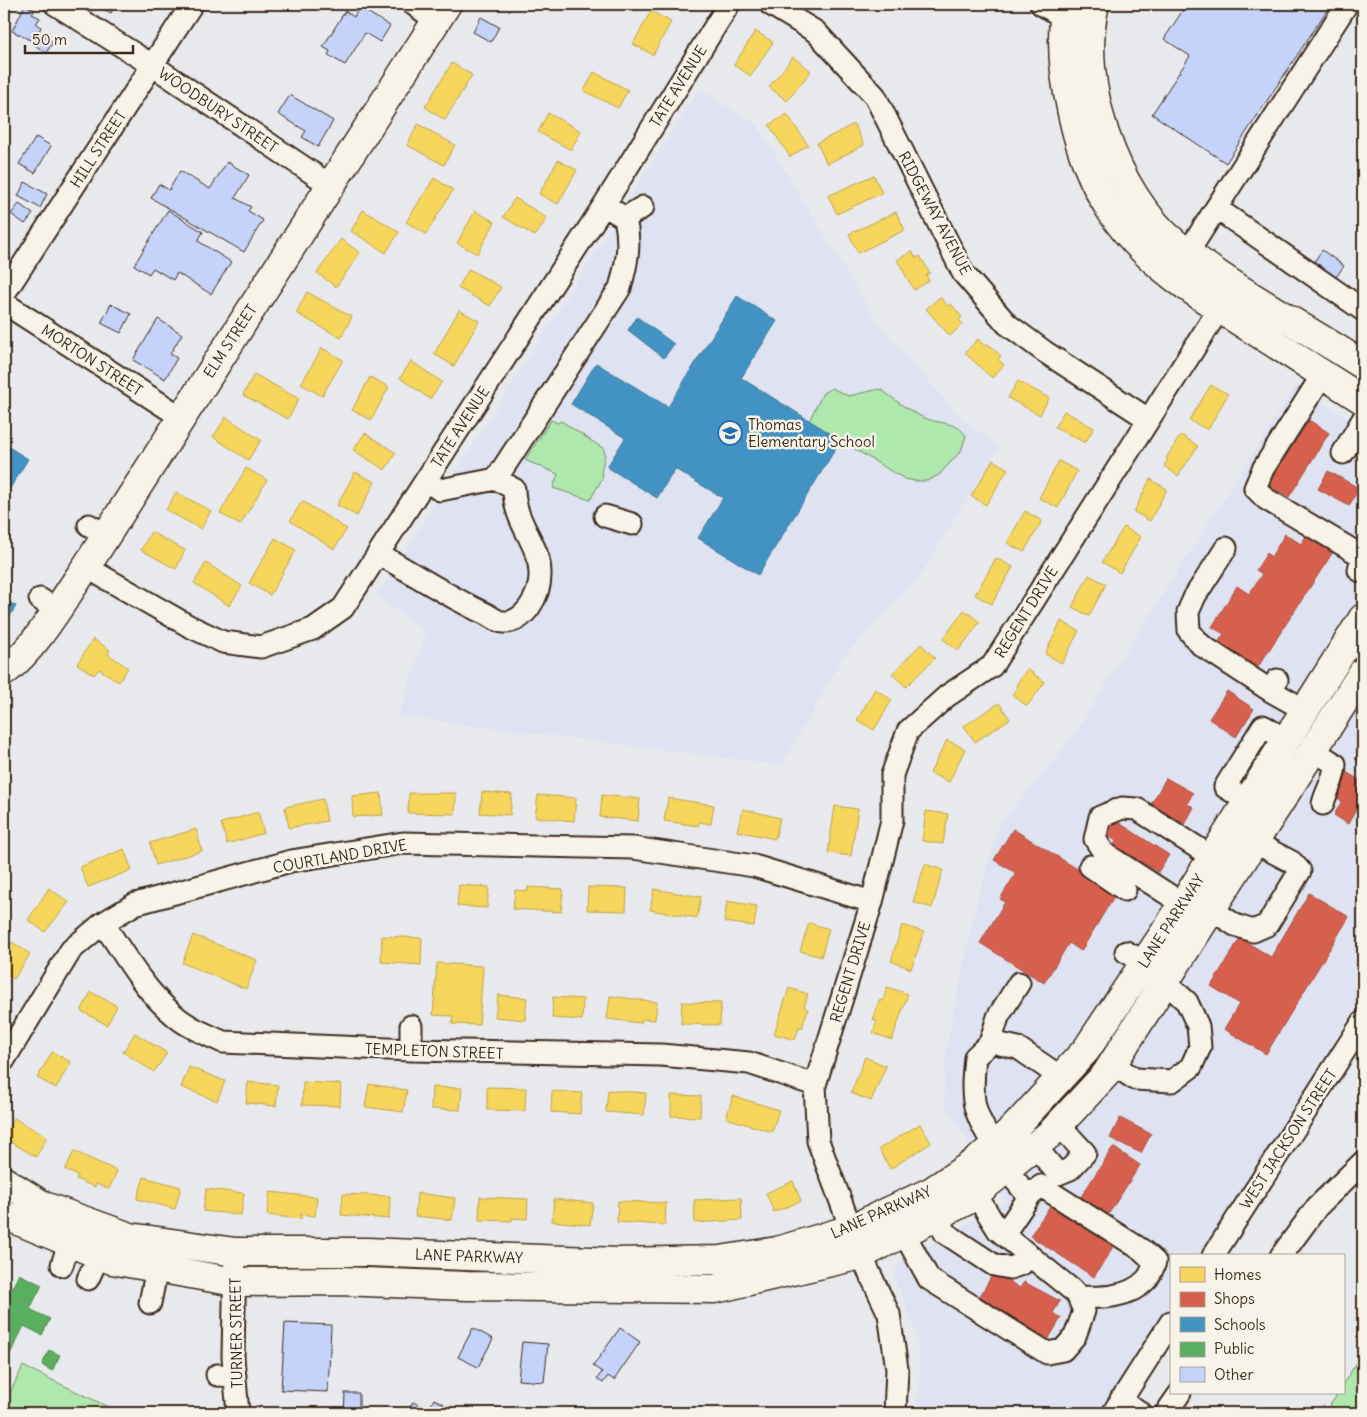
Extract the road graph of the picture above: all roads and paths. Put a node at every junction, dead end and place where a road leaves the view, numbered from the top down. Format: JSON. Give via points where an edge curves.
{"nodes":[{"id":1,"x":55,"y":4,"type":"edge"},
{"id":2,"x":192,"y":4,"type":"edge"},
{"id":3,"x":413,"y":4,"type":"edge"},
{"id":4,"x":729,"y":4,"type":"edge"},
{"id":5,"x":770,"y":4,"type":"edge"},
{"id":6,"x":1347,"y":4,"type":"edge"},
{"id":7,"x":1057,"y":8,"type":"edge"},
{"id":8,"x":1093,"y":11,"type":"edge"},
{"id":9,"x":442,"y":12,"type":"edge"},
{"id":10,"x":152,"y":65,"type":"junction"},
{"id":11,"x":330,"y":185,"type":"junction"},
{"id":12,"x":604,"y":205,"type":"junction"},
{"id":13,"x":1208,"y":210,"type":"junction"},
{"id":14,"x":1188,"y":252,"type":"junction"},
{"id":15,"x":1234,"y":284,"type":"junction"},
{"id":16,"x":4,"y":294,"type":"edge"},
{"id":17,"x":4,"y":303,"type":"edge"},
{"id":18,"x":1219,"y":308,"type":"junction"},
{"id":19,"x":1363,"y":310,"type":"edge"},
{"id":20,"x":1363,"y":365,"type":"edge"},
{"id":21,"x":1323,"y":374,"type":"junction"},
{"id":22,"x":1363,"y":400,"type":"edge"},
{"id":23,"x":181,"y":418,"type":"junction"},
{"id":24,"x":1148,"y":419,"type":"junction"},
{"id":25,"x":1363,"y":419,"type":"edge"},
{"id":26,"x":1343,"y":452,"type":"dead end"},
{"id":27,"x":426,"y":481,"type":"junction"},
{"id":28,"x":511,"y":487,"type":"junction"},
{"id":29,"x":605,"y":516,"type":"dead end"},
{"id":30,"x":632,"y":524,"type":"dead end"},
{"id":31,"x":1226,"y":548,"type":"dead end"},
{"id":32,"x":379,"y":554,"type":"junction"},
{"id":33,"x":86,"y":567,"type":"junction"},
{"id":34,"x":1363,"y":572,"type":"edge"},
{"id":35,"x":1363,"y":618,"type":"edge"},
{"id":36,"x":4,"y":672,"type":"edge"},
{"id":37,"x":1363,"y":672,"type":"edge"},
{"id":38,"x":1305,"y":710,"type":"junction"},
{"id":39,"x":1313,"y":750,"type":"junction"},
{"id":40,"x":1323,"y":804,"type":"dead end"},
{"id":41,"x":1254,"y":842,"type":"junction"},
{"id":42,"x":1212,"y":857,"type":"junction"},
{"id":43,"x":1090,"y":866,"type":"dead end"},
{"id":44,"x":1125,"y":890,"type":"dead end"},
{"id":45,"x":872,"y":902,"type":"junction"},
{"id":46,"x":1183,"y":904,"type":"junction"},
{"id":47,"x":1211,"y":909,"type":"junction"},
{"id":48,"x":103,"y":923,"type":"junction"},
{"id":49,"x":1165,"y":982,"type":"junction"},
{"id":50,"x":1019,"y":983,"type":"dead end"},
{"id":51,"x":1363,"y":1022,"type":"edge"},
{"id":52,"x":412,"y":1026,"type":"dead end"},
{"id":53,"x":990,"y":1043,"type":"junction"},
{"id":54,"x":411,"y":1050,"type":"junction"},
{"id":55,"x":4,"y":1060,"type":"edge"},
{"id":56,"x":1112,"y":1064,"type":"junction"},
{"id":57,"x":1062,"y":1078,"type":"junction"},
{"id":58,"x":815,"y":1085,"type":"junction"},
{"id":59,"x":1059,"y":1125,"type":"junction"},
{"id":60,"x":1035,"y":1146,"type":"junction"},
{"id":61,"x":1000,"y":1157,"type":"junction"},
{"id":62,"x":1363,"y":1162,"type":"edge"},
{"id":63,"x":4,"y":1181,"type":"edge"},
{"id":64,"x":1044,"y":1186,"type":"junction"},
{"id":65,"x":975,"y":1193,"type":"junction"},
{"id":66,"x":4,"y":1215,"type":"edge"},
{"id":67,"x":936,"y":1216,"type":"junction"},
{"id":68,"x":851,"y":1229,"type":"junction"},
{"id":69,"x":904,"y":1233,"type":"junction"},
{"id":70,"x":1004,"y":1234,"type":"junction"},
{"id":71,"x":235,"y":1252,"type":"junction"},
{"id":72,"x":1214,"y":1254,"type":"edge"},
{"id":73,"x":1282,"y":1254,"type":"edge"},
{"id":74,"x":861,"y":1255,"type":"junction"},
{"id":75,"x":1029,"y":1255,"type":"junction"},
{"id":76,"x":157,"y":1268,"type":"junction"},
{"id":77,"x":235,"y":1282,"type":"junction"},
{"id":78,"x":1079,"y":1297,"type":"junction"},
{"id":79,"x":150,"y":1303,"type":"dead end"},
{"id":80,"x":1170,"y":1324,"type":"edge"},
{"id":81,"x":1179,"y":1394,"type":"edge"},
{"id":82,"x":1117,"y":1406,"type":"edge"},
{"id":83,"x":238,"y":1413,"type":"edge"},
{"id":84,"x":895,"y":1413,"type":"edge"},
{"id":85,"x":1141,"y":1413,"type":"edge"},
{"id":86,"x":1166,"y":1413,"type":"edge"}],
"edges":[{"from":1,"to":10,"type":"street","name":"WOODBURY STREET"},
{"from":2,"to":10,"type":"street","name":"HILL STREET"},
{"from":3,"to":9,"type":"street"},
{"from":4,"to":12,"type":"street","name":"TATE AVENUE"},
{"from":5,"to":24,"type":"street","name":"RIDGEWAY AVENUE","via":[[816,32],[875,96],[963,273],[1007,324]]},
{"from":6,"to":13,"type":"street"},
{"from":7,"to":8,"type":"street"},
{"from":7,"to":18,"type":"main road","via":[[1065,85],[1076,132],[1110,210],[1126,231],[1182,284]]},
{"from":8,"to":14,"type":"main road","via":[[1091,79],[1099,119],[1118,168],[1150,217]]},
{"from":9,"to":11,"type":"main road","name":"ELM STREET"},
{"from":10,"to":11,"type":"street","name":"WOODBURY STREET"},
{"from":10,"to":16,"type":"street","name":"HILL STREET"},
{"from":11,"to":23,"type":"main road","name":"ELM STREET"},
{"from":12,"to":27,"type":"street","name":"TATE AVENUE"},
{"from":12,"to":28,"type":"street","via":[[636,227],[620,288]]},
{"from":13,"to":14,"type":"street"},
{"from":13,"to":19,"type":"street"},
{"from":14,"to":15,"type":"main road"},
{"from":15,"to":18,"type":"street","name":"REGENT DRIVE"},
{"from":15,"to":20,"type":"main road"},
{"from":17,"to":23,"type":"street","name":"MORTON STREET"},
{"from":18,"to":21,"type":"main road"},
{"from":18,"to":24,"type":"street","name":"REGENT DRIVE"},
{"from":21,"to":22,"type":"main road"},
{"from":21,"to":34,"type":"street","via":[[1263,469],[1255,488],[1266,499],[1362,556],[1359,570]]},
{"from":23,"to":33,"type":"main road","name":"ELM STREET","via":[[97,530]]},
{"from":24,"to":45,"type":"street","name":"REGENT DRIVE","via":[[992,666],[947,696],[908,731],[892,775],[892,820]]},
{"from":25,"to":26,"type":"street"},
{"from":27,"to":28,"type":"street","via":[[440,490]]},
{"from":27,"to":32,"type":"street","name":"TATE AVENUE"},
{"from":28,"to":32,"type":"street","via":[[514,504],[537,553],[540,577],[533,602],[520,618],[503,622]]},
{"from":29,"to":30,"type":"street"},
{"from":31,"to":38,"type":"street","via":[[1195,596],[1188,612],[1189,631],[1201,645],[1274,686]]},
{"from":32,"to":33,"type":"street","name":"TATE AVENUE","via":[[343,608],[313,629],[261,647],[223,642]]},
{"from":33,"to":36,"type":"main road","name":"ELM STREET","via":[[48,604],[13,665]]},
{"from":35,"to":38,"type":"main road","name":"LANE PARKWAY"},
{"from":37,"to":39,"type":"main road","name":"LANE PARKWAY"},
{"from":38,"to":42,"type":"main road","name":"LANE PARKWAY"},
{"from":39,"to":40,"type":"street","via":[[1335,764],[1335,776]]},
{"from":39,"to":41,"type":"main road","name":"LANE PARKWAY"},
{"from":41,"to":47,"type":"main road","name":"LANE PARKWAY"},
{"from":41,"to":47,"type":"street","via":[[1292,862],[1300,871],[1295,883],[1267,925],[1254,931],[1235,925]]},
{"from":42,"to":46,"type":"main road","name":"LANE PARKWAY"},
{"from":42,"to":46,"type":"street","via":[[1137,809],[1122,808],[1100,817],[1095,839],[1104,853]]},
{"from":43,"to":44,"type":"street"},
{"from":45,"to":48,"type":"street","name":"COURTLAND DRIVE","via":[[754,866],[633,848],[403,843],[291,861],[136,904]]},
{"from":45,"to":58,"type":"street","name":"REGENT DRIVE"},
{"from":46,"to":57,"type":"main road","name":"LANE PARKWAY","via":[[1135,957],[1086,1050]]},
{"from":47,"to":49,"type":"main road","name":"LANE PARKWAY"},
{"from":48,"to":54,"type":"street","name":"TEMPLETON STREET","via":[[145,984],[173,1014],[196,1030],[223,1042]]},
{"from":48,"to":55,"type":"street","name":"COURTLAND DRIVE","via":[[71,950]]},
{"from":49,"to":56,"type":"main road","name":"LANE PARKWAY"},
{"from":49,"to":56,"type":"street","via":[[1187,1002],[1198,1026],[1200,1047],[1191,1067],[1172,1081],[1135,1079]]},
{"from":50,"to":53,"type":"street","via":[[998,1017]]},
{"from":51,"to":72,"type":"street","name":"WEST JACKSON STREET"},
{"from":52,"to":54,"type":"street"},
{"from":53,"to":57,"type":"street","via":[[1018,1048]]},
{"from":53,"to":61,"type":"street","via":[[975,1057],[972,1091],[978,1122]]},
{"from":54,"to":58,"type":"street","name":"TEMPLETON STREET","via":[[661,1055],[749,1063]]},
{"from":56,"to":59,"type":"main road","name":"LANE PARKWAY"},
{"from":57,"to":61,"type":"main road","name":"LANE PARKWAY"},
{"from":58,"to":68,"type":"street","name":"REGENT DRIVE","via":[[818,1141]]},
{"from":59,"to":60,"type":"main road","name":"LANE PARKWAY"},
{"from":59,"to":64,"type":"street","via":[[1085,1152],[1070,1169]]},
{"from":60,"to":61,"type":"main road","name":"LANE PARKWAY"},
{"from":60,"to":64,"type":"street"},
{"from":61,"to":64,"type":"street"},
{"from":61,"to":65,"type":"main road","name":"LANE PARKWAY"},
{"from":61,"to":68,"type":"main road","name":"LANE PARKWAY","via":[[977,1160],[932,1191]]},
{"from":62,"to":73,"type":"street","via":[[1317,1207]]},
{"from":63,"to":71,"type":"main road","name":"LANE PARKWAY","via":[[44,1206],[130,1237]]},
{"from":64,"to":70,"type":"street"},
{"from":64,"to":78,"type":"street","via":[[1142,1250],[1155,1262],[1147,1280],[1131,1290],[1106,1298]]},
{"from":65,"to":67,"type":"main road","name":"LANE PARKWAY"},
{"from":65,"to":70,"type":"street","via":[[998,1230]]},
{"from":66,"to":76,"type":"main road","name":"LANE PARKWAY","via":[[66,1254],[94,1267],[112,1260]]},
{"from":67,"to":69,"type":"main road","name":"LANE PARKWAY"},
{"from":67,"to":75,"type":"street","via":[[945,1232],[994,1265],[1010,1268],[1022,1264]]},
{"from":68,"to":71,"type":"main road","name":"LANE PARKWAY","via":[[777,1251],[720,1260],[617,1262],[367,1252]]},
{"from":68,"to":74,"type":"street","name":"REGENT DRIVE"},
{"from":69,"to":74,"type":"main road","name":"LANE PARKWAY"},
{"from":69,"to":78,"type":"street","via":[[930,1280],[1047,1353],[1063,1350],[1075,1336],[1084,1311]]},
{"from":70,"to":75,"type":"street"},
{"from":71,"to":77,"type":"street","name":"TURNER STREET"},
{"from":74,"to":77,"type":"main road","name":"LANE PARKWAY","via":[[715,1289],[340,1281]]},
{"from":74,"to":84,"type":"street","name":"REGENT DRIVE","via":[[889,1314],[897,1369]]},
{"from":75,"to":78,"type":"street"},
{"from":76,"to":77,"type":"main road","name":"LANE PARKWAY"},
{"from":76,"to":79,"type":"street"},
{"from":77,"to":83,"type":"street","name":"TURNER STREET","via":[[226,1375]]},
{"from":80,"to":82,"type":"street"},
{"from":81,"to":86,"type":"street"},
{"from":82,"to":85,"type":"street"}]}
